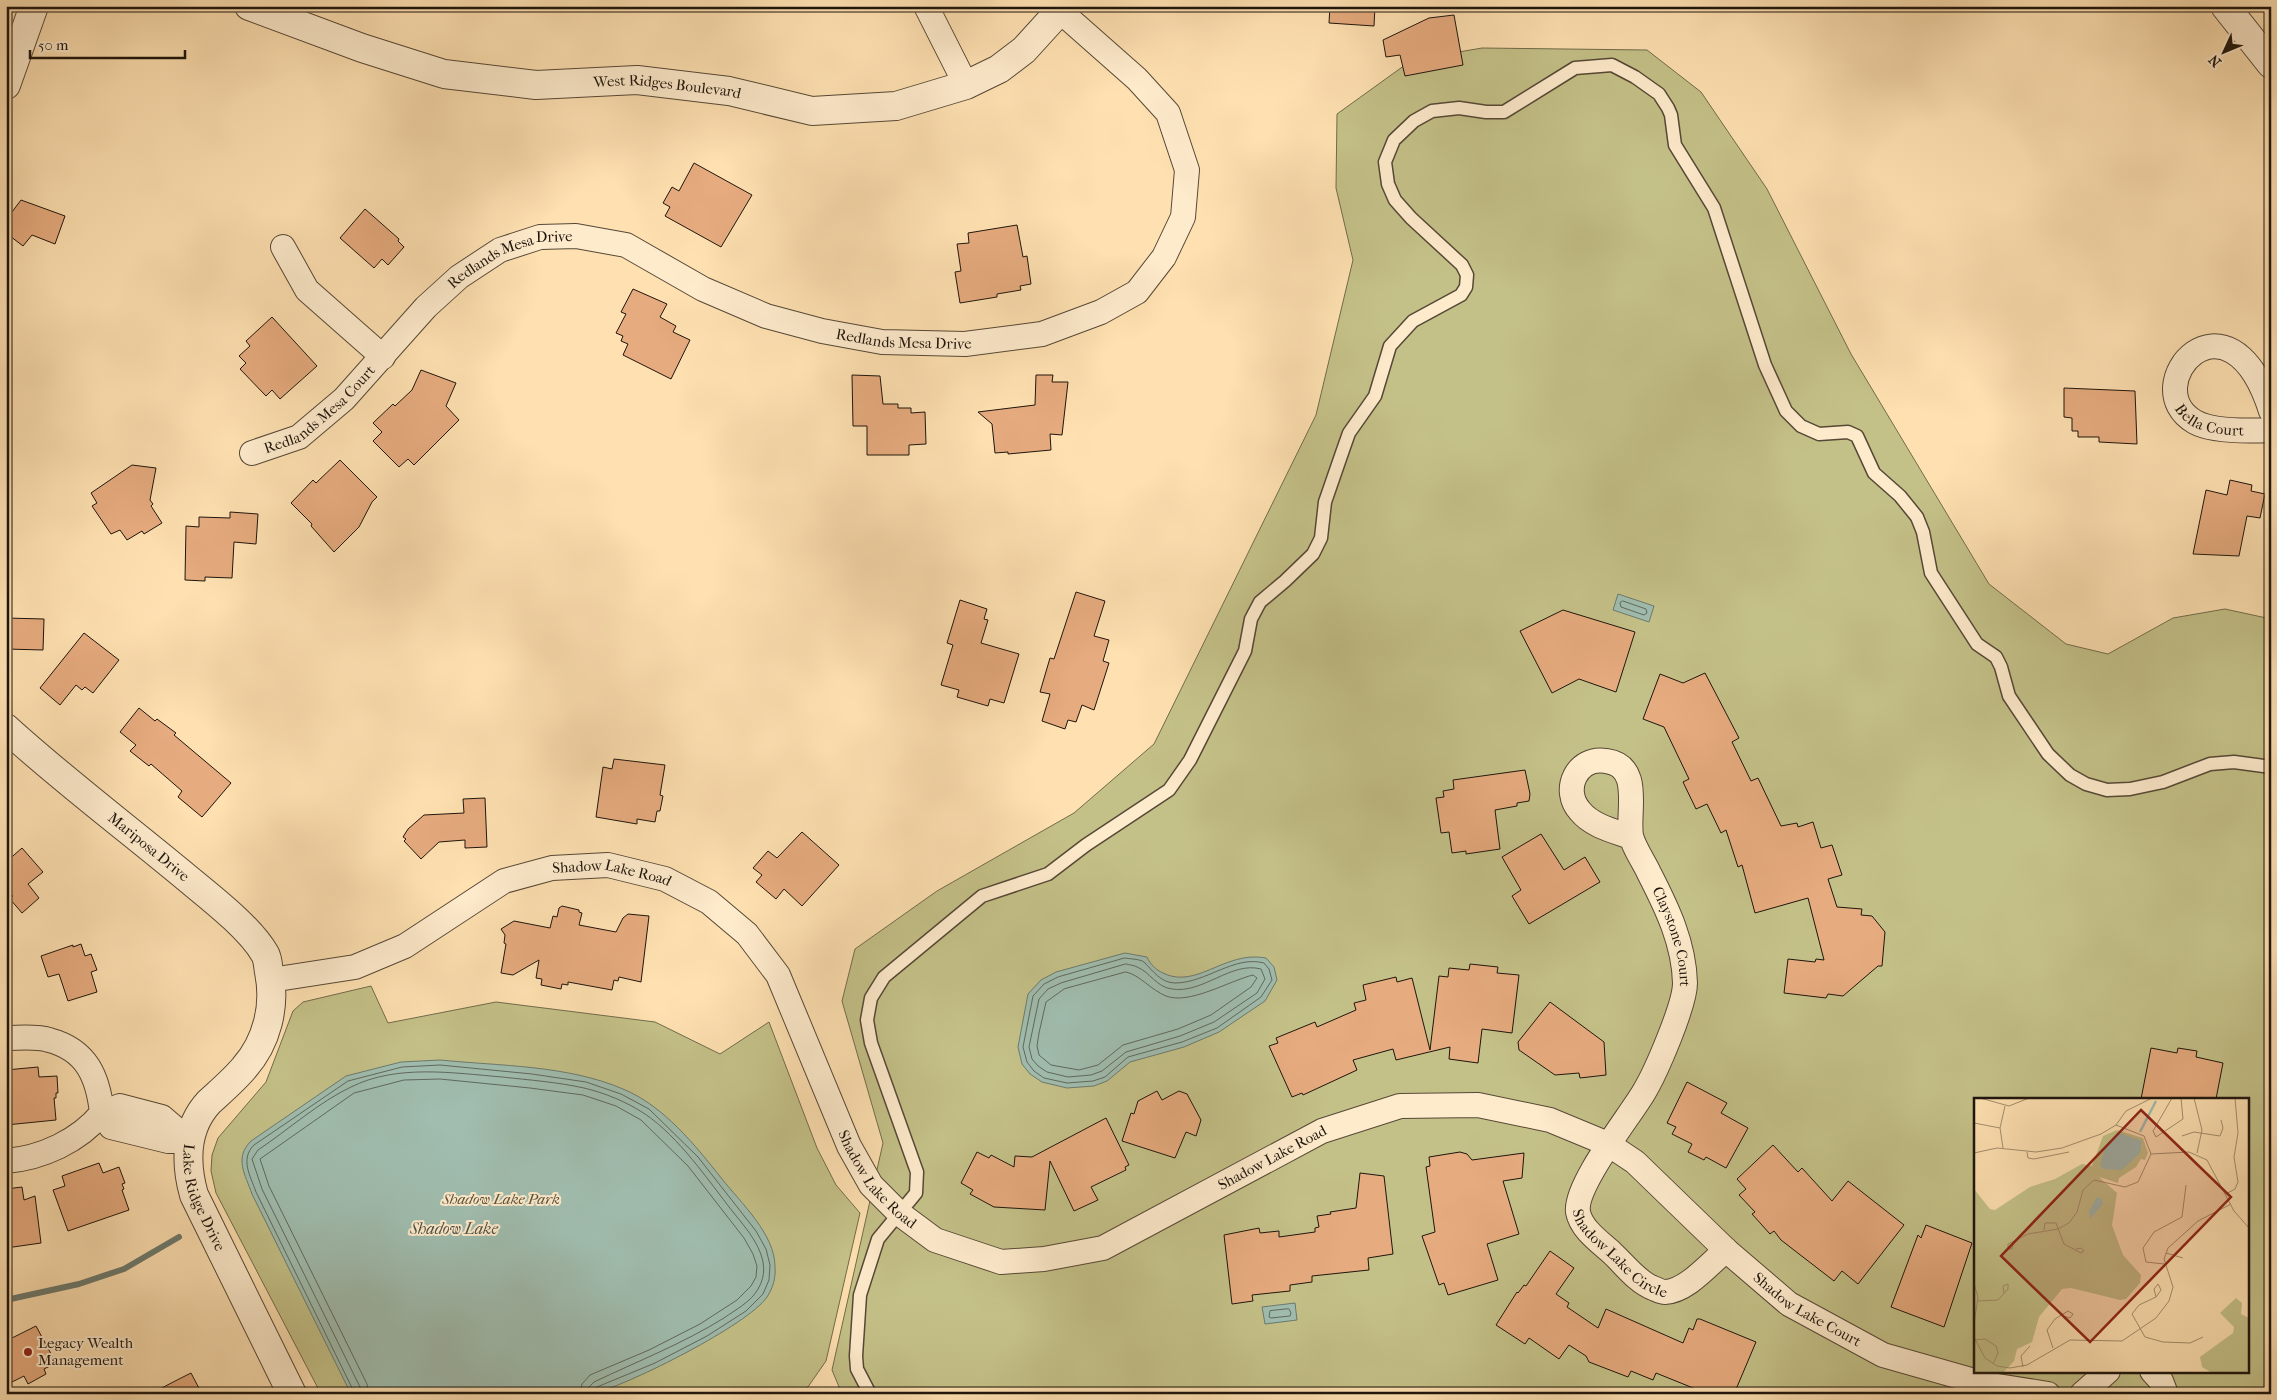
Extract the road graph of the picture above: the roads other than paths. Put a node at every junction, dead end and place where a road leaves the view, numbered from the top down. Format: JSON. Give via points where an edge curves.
{"nodes":[{"id":1,"x":34,"y":6,"type":"edge"},
{"id":2,"x":249,"y":6,"type":"edge"},
{"id":3,"x":926,"y":6,"type":"edge"},
{"id":4,"x":2225,"y":6,"type":"edge"},
{"id":5,"x":1062,"y":9,"type":"edge"},
{"id":6,"x":2271,"y":64,"type":"edge"},
{"id":7,"x":8,"y":74,"type":"edge"},
{"id":8,"x":966,"y":85,"type":"junction"},
{"id":9,"x":283,"y":248,"type":"dead end"},
{"id":10,"x":384,"y":357,"type":"junction"},
{"id":11,"x":2271,"y":411,"type":"edge"},
{"id":12,"x":2271,"y":430,"type":"edge"},
{"id":13,"x":252,"y":453,"type":"dead end"},
{"id":14,"x":6,"y":728,"type":"edge"},
{"id":15,"x":2271,"y":767,"type":"edge"},
{"id":16,"x":1631,"y":837,"type":"dead end"},
{"id":17,"x":271,"y":980,"type":"junction"},
{"id":18,"x":6,"y":1038,"type":"edge"},
{"id":19,"x":102,"y":1113,"type":"junction"},
{"id":20,"x":190,"y":1140,"type":"junction"},
{"id":21,"x":1608,"y":1144,"type":"junction"},
{"id":22,"x":6,"y":1161,"type":"edge"},
{"id":23,"x":900,"y":1214,"type":"junction"},
{"id":24,"x":1726,"y":1250,"type":"junction"},
{"id":25,"x":278,"y":1362,"type":"junction"},
{"id":26,"x":2107,"y":1372,"type":"edge"},
{"id":27,"x":2153,"y":1372,"type":"edge"},
{"id":28,"x":282,"y":1394,"type":"edge"},
{"id":29,"x":292,"y":1394,"type":"edge"},
{"id":30,"x":870,"y":1394,"type":"edge"},
{"id":31,"x":2048,"y":1394,"type":"edge"},
{"id":32,"x":2082,"y":1394,"type":"edge"},
{"id":33,"x":2166,"y":1394,"type":"edge"}],
"edges":[{"from":1,"to":7,"type":"street"},
{"from":2,"to":8,"type":"street","name":"West Ridges Boulevard","via":[[444,74],[536,86],[637,80],[729,91],[812,111],[896,106]]},
{"from":3,"to":8,"type":"street"},
{"from":4,"to":6,"type":"street"},
{"from":5,"to":8,"type":"street","name":"West Ridges Boulevard","via":[[1024,50],[999,69]]},
{"from":5,"to":10,"type":"street","name":"Redlands Mesa Drive","via":[[1137,79],[1168,113],[1187,170],[1183,217],[1164,257],[1137,292],[1101,312],[1042,334],[965,344],[882,342],[766,316],[703,289],[626,245],[576,236],[540,237],[500,250],[458,277],[426,307]]},
{"from":9,"to":10,"type":"street","via":[[307,290]]},
{"from":10,"to":13,"type":"street","name":"Redlands Mesa Court","via":[[344,399],[299,437]]},
{"from":11,"to":12,"type":"street","name":"Bella Court","via":[[2254,372],[2236,351],[2208,347],[2190,356],[2177,372],[2177,400],[2194,421],[2207,427]]},
{"from":14,"to":17,"type":"street","name":"Mariposa Drive","via":[[252,936],[266,956]]},
{"from":15,"to":23,"type":"lane","via":[[2234,762],[2210,764],[2163,782],[2107,790],[2070,775],[2048,754],[2009,696],[1996,658],[1978,644],[1931,573],[1917,517],[1900,496],[1874,473],[1857,436],[1848,432],[1818,434],[1801,426],[1786,410],[1765,365],[1714,208],[1676,145],[1672,115],[1659,94],[1612,65],[1575,68],[1504,112],[1459,108],[1432,111],[1414,121],[1394,140],[1385,162],[1388,184],[1411,218],[1462,265],[1467,275],[1466,287],[1461,295],[1413,321],[1390,346],[1375,396],[1349,434],[1343,450],[1325,502],[1321,538],[1313,554],[1260,602],[1251,619],[1244,651],[1190,760],[1169,790],[1048,874],[982,896],[884,977],[870,998],[867,1020],[871,1043],[917,1172],[916,1193]]},
{"from":16,"to":21,"type":"street","name":"Claystone Court","via":[[1668,911],[1680,945],[1685,985],[1671,1032],[1644,1091]]},
{"from":17,"to":20,"type":"street","name":"Lake Ridge Drive","via":[[269,1024],[259,1047],[246,1067],[208,1104],[196,1122]]},
{"from":17,"to":23,"type":"street","name":"Shadow Lake Road","via":[[355,967],[405,946],[504,881],[542,871],[608,865],[665,879],[709,902],[747,934],[778,975],[849,1146],[871,1185]]},
{"from":18,"to":19,"type":"street","via":[[48,1039],[73,1049],[93,1072]]},
{"from":19,"to":20,"type":"street","via":[[111,1127],[168,1140]]},
{"from":19,"to":22,"type":"street","via":[[90,1128],[70,1141],[22,1159]]},
{"from":20,"to":25,"type":"street","name":"Lake Ridge Drive","via":[[189,1176],[194,1195]]},
{"from":21,"to":23,"type":"street","name":"Shadow Lake Road","via":[[1550,1120],[1478,1105],[1400,1106],[1322,1131],[1103,1248],[1044,1259],[1001,1262],[935,1240]]},
{"from":21,"to":24,"type":"street","name":"Shadow Lake Court","via":[[1635,1162]]},
{"from":21,"to":24,"type":"street","name":"Shadow Lake Circle","via":[[1582,1193],[1578,1211],[1584,1226],[1646,1286],[1664,1292],[1683,1286]]},
{"from":23,"to":30,"type":"lane","via":[[878,1238],[860,1295],[857,1369]]},
{"from":24,"to":31,"type":"street","name":"Shadow Lake Court","via":[[1789,1304],[1883,1354],[1985,1384]]},
{"from":25,"to":28,"type":"street"},
{"from":25,"to":29,"type":"street","name":"Lake Ridge Drive"},
{"from":26,"to":32,"type":"street"},
{"from":27,"to":33,"type":"street","via":[[2161,1380]]}]}
